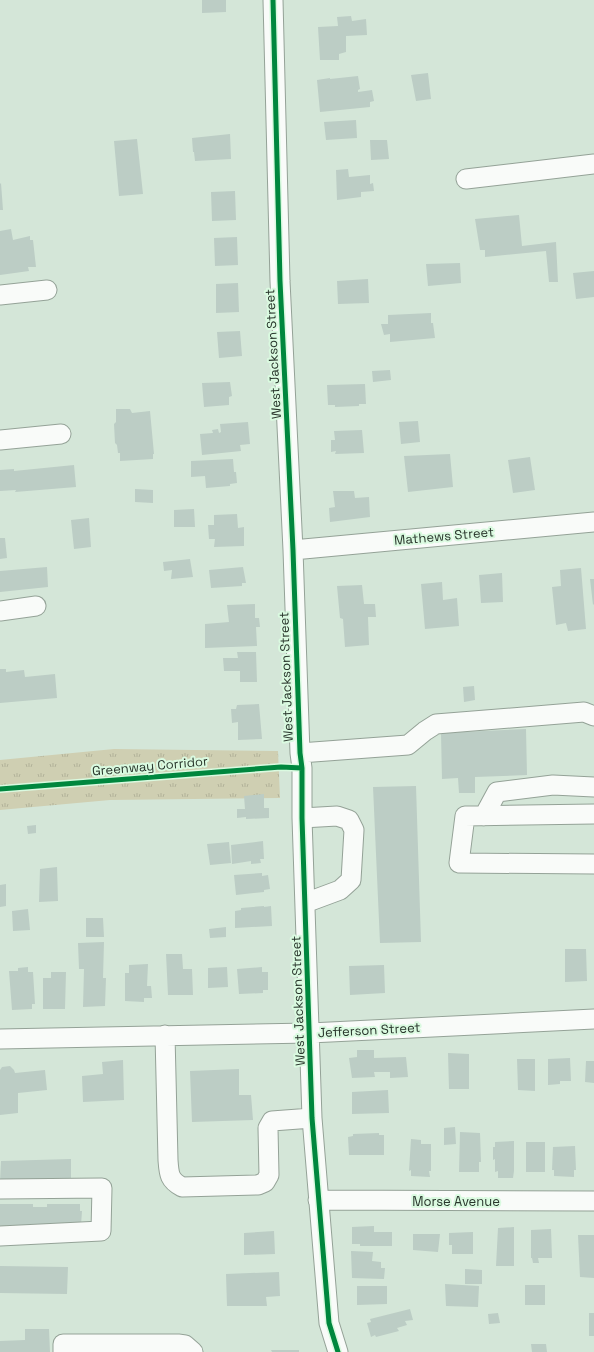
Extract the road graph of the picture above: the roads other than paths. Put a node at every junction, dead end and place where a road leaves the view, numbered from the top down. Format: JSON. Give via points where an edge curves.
{"nodes":[{"id":1,"x":273,"y":0,"type":"edge"},
{"id":2,"x":594,"y":164,"type":"edge"},
{"id":3,"x":466,"y":179,"type":"dead end"},
{"id":4,"x":46,"y":290,"type":"dead end"},
{"id":5,"x":0,"y":295,"type":"edge"},
{"id":6,"x":60,"y":434,"type":"dead end"},
{"id":7,"x":0,"y":440,"type":"edge"},
{"id":8,"x":594,"y":522,"type":"edge"},
{"id":9,"x":293,"y":550,"type":"junction"},
{"id":10,"x":36,"y":606,"type":"dead end"},
{"id":11,"x":0,"y":611,"type":"edge"},
{"id":12,"x":594,"y":716,"type":"edge"},
{"id":13,"x":300,"y":753,"type":"junction"},
{"id":14,"x":594,"y":786,"type":"edge"},
{"id":15,"x":594,"y":814,"type":"edge"},
{"id":16,"x":484,"y":816,"type":"junction"},
{"id":17,"x":302,"y":818,"type":"junction"},
{"id":18,"x":594,"y":864,"type":"edge"},
{"id":19,"x":305,"y":903,"type":"junction"},
{"id":20,"x":594,"y":1019,"type":"edge"},
{"id":21,"x":310,"y":1033,"type":"junction"},
{"id":22,"x":164,"y":1035,"type":"junction"},
{"id":23,"x":0,"y":1039,"type":"edge"},
{"id":24,"x":312,"y":1118,"type":"junction"},
{"id":25,"x":0,"y":1189,"type":"edge"},
{"id":26,"x":318,"y":1200,"type":"junction"},
{"id":27,"x":594,"y":1202,"type":"edge"},
{"id":28,"x":0,"y":1236,"type":"edge"},
{"id":29,"x":63,"y":1352,"type":"edge"},
{"id":30,"x":193,"y":1352,"type":"edge"},
{"id":31,"x":338,"y":1352,"type":"edge"}],
"edges":[{"from":1,"to":9,"type":"street","name":"West Jackson Street","via":[[280,280]]},
{"from":2,"to":3,"type":"street"},
{"from":4,"to":5,"type":"street"},
{"from":6,"to":7,"type":"street"},
{"from":8,"to":9,"type":"street","name":"Mathews Street"},
{"from":9,"to":13,"type":"street","name":"West Jackson Street"},
{"from":10,"to":11,"type":"street"},
{"from":12,"to":13,"type":"street","via":[[584,712],[436,724],[408,745]]},
{"from":13,"to":17,"type":"street","name":"West Jackson Street"},
{"from":14,"to":16,"type":"street","via":[[553,785],[497,792]]},
{"from":15,"to":16,"type":"street"},
{"from":16,"to":18,"type":"street","via":[[465,816],[459,863]]},
{"from":17,"to":19,"type":"street","name":"West Jackson Street"},
{"from":17,"to":19,"type":"street","via":[[337,816],[349,820],[354,830],[351,880],[340,890]]},
{"from":19,"to":21,"type":"street","name":"West Jackson Street"},
{"from":20,"to":21,"type":"street","name":"Jefferson Street"},
{"from":21,"to":22,"type":"street","name":"Jefferson Street"},
{"from":21,"to":24,"type":"street","name":"West Jackson Street"},
{"from":22,"to":23,"type":"street","name":"Jefferson Street"},
{"from":22,"to":24,"type":"street","via":[[169,1175],[174,1183],[182,1187],[258,1185],[265,1182],[269,1175],[268,1128],[272,1121]]},
{"from":24,"to":26,"type":"street","name":"West Jackson Street"},
{"from":25,"to":28,"type":"street","via":[[102,1188],[101,1231]]},
{"from":26,"to":27,"type":"street","name":"Morse Avenue"},
{"from":26,"to":31,"type":"street","name":"West Jackson Street","via":[[329,1323]]},
{"from":29,"to":30,"type":"street","via":[[64,1344],[178,1344],[185,1345]]}]}
